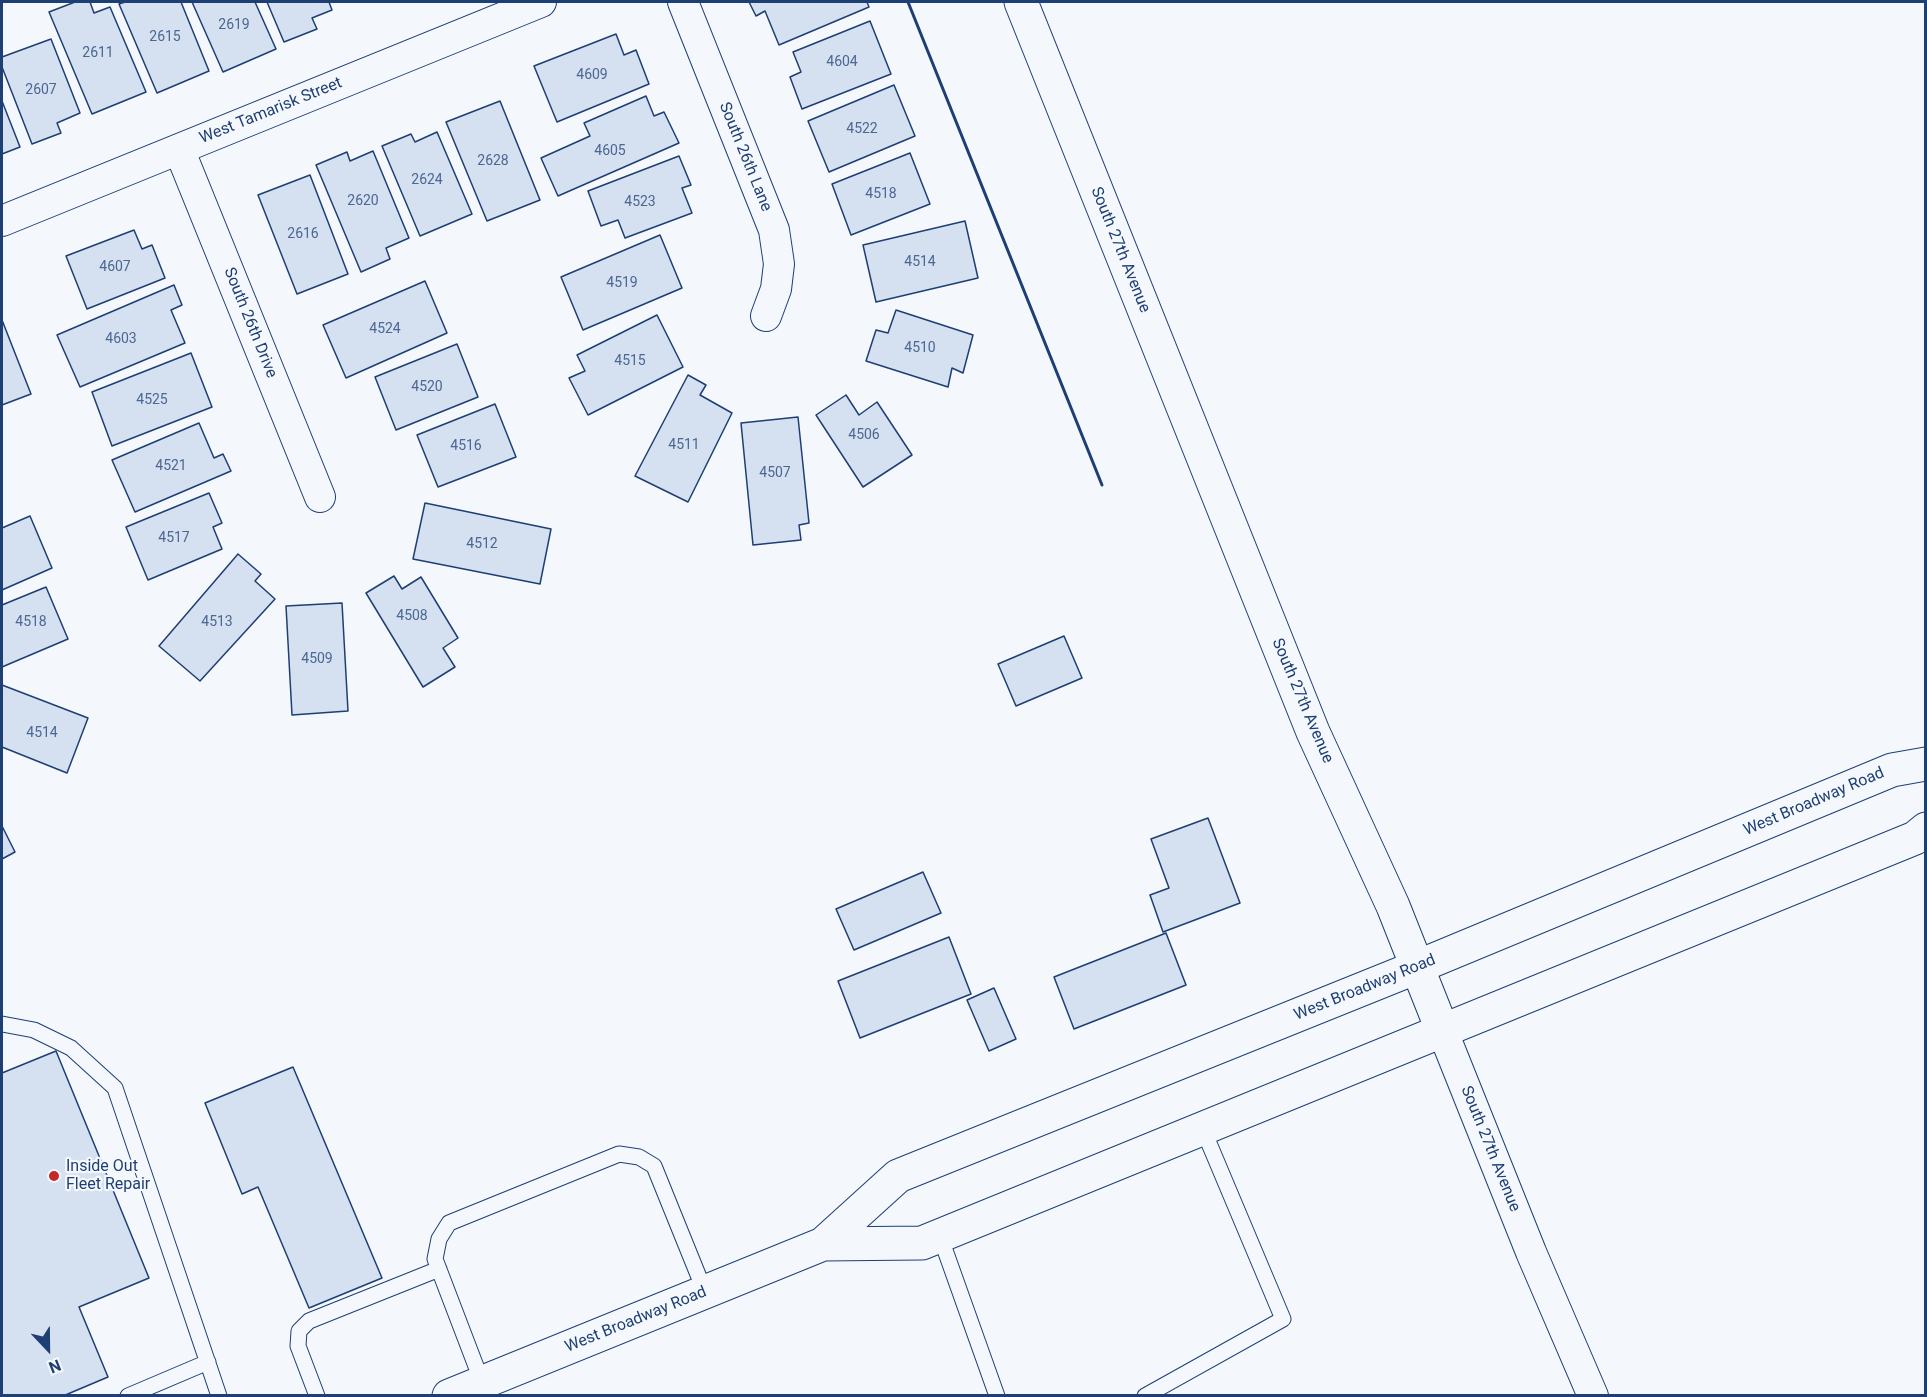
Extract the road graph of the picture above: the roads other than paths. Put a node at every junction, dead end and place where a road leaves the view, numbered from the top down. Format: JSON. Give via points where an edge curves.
{"nodes":[{"id":1,"x":541,"y":2,"type":"edge"},
{"id":2,"x":683,"y":2,"type":"edge"},
{"id":3,"x":1021,"y":2,"type":"edge"},
{"id":4,"x":179,"y":149,"type":"junction"},
{"id":5,"x":2,"y":221,"type":"edge"},
{"id":6,"x":766,"y":316,"type":"dead end"},
{"id":7,"x":320,"y":497,"type":"dead end"},
{"id":8,"x":1926,"y":764,"type":"edge"},
{"id":9,"x":1926,"y":829,"type":"edge"},
{"id":10,"x":1418,"y":967,"type":"junction"},
{"id":11,"x":2,"y":1024,"type":"edge"},
{"id":12,"x":1443,"y":1032,"type":"junction"},
{"id":13,"x":1203,"y":1129,"type":"junction"},
{"id":14,"x":940,"y":1236,"type":"junction"},
{"id":15,"x":823,"y":1244,"type":"junction"},
{"id":16,"x":439,"y":1269,"type":"junction"},
{"id":17,"x":705,"y":1292,"type":"junction"},
{"id":18,"x":208,"y":1362,"type":"junction"},
{"id":19,"x":482,"y":1382,"type":"junction"},
{"id":20,"x":128,"y":1395,"type":"edge"},
{"id":21,"x":219,"y":1395,"type":"edge"},
{"id":22,"x":317,"y":1395,"type":"edge"},
{"id":23,"x":449,"y":1395,"type":"edge"},
{"id":24,"x":997,"y":1395,"type":"edge"},
{"id":25,"x":1145,"y":1395,"type":"edge"},
{"id":26,"x":1593,"y":1395,"type":"edge"}],
"edges":[{"from":1,"to":4,"type":"street","name":"West Tamarisk Street"},
{"from":2,"to":6,"type":"street","name":"South 26th Lane","via":[[774,230],[779,264],[776,289]]},
{"from":3,"to":10,"type":"main road","name":"South 27th Avenue","via":[[1313,732]]},
{"from":4,"to":5,"type":"street","name":"West Tamarisk Street"},
{"from":4,"to":7,"type":"street","name":"South 26th Drive"},
{"from":8,"to":10,"type":"main road","name":"West Broadway Road","via":[[1892,770]]},
{"from":9,"to":12,"type":"main road","name":"West Broadway Road","via":[[1915,838]]},
{"from":10,"to":12,"type":"main road","name":"South 27th Avenue"},
{"from":10,"to":15,"type":"main road","name":"West Broadway Road","via":[[898,1176]]},
{"from":11,"to":18,"type":"lane","via":[[34,1030],[71,1048],[115,1088]]},
{"from":12,"to":13,"type":"main road","name":"West Broadway Road"},
{"from":12,"to":26,"type":"street","name":"South 27th Avenue"},
{"from":13,"to":14,"type":"main road","name":"West Broadway Road"},
{"from":13,"to":25,"type":"lane","via":[[1283,1319]]},
{"from":14,"to":15,"type":"main road","name":"West Broadway Road","via":[[922,1243]]},
{"from":14,"to":24,"type":"lane"},
{"from":15,"to":17,"type":"main road","name":"West Broadway Road"},
{"from":16,"to":17,"type":"lane","via":[[435,1259],[439,1239],[449,1223],[619,1154],[639,1157],[654,1166]]},
{"from":16,"to":19,"type":"lane"},
{"from":16,"to":22,"type":"lane","via":[[309,1321],[299,1331],[298,1346]]},
{"from":17,"to":19,"type":"main road","name":"West Broadway Road"},
{"from":18,"to":20,"type":"lane"},
{"from":18,"to":21,"type":"lane"},
{"from":19,"to":23,"type":"main road","name":"West Broadway Road"}]}
